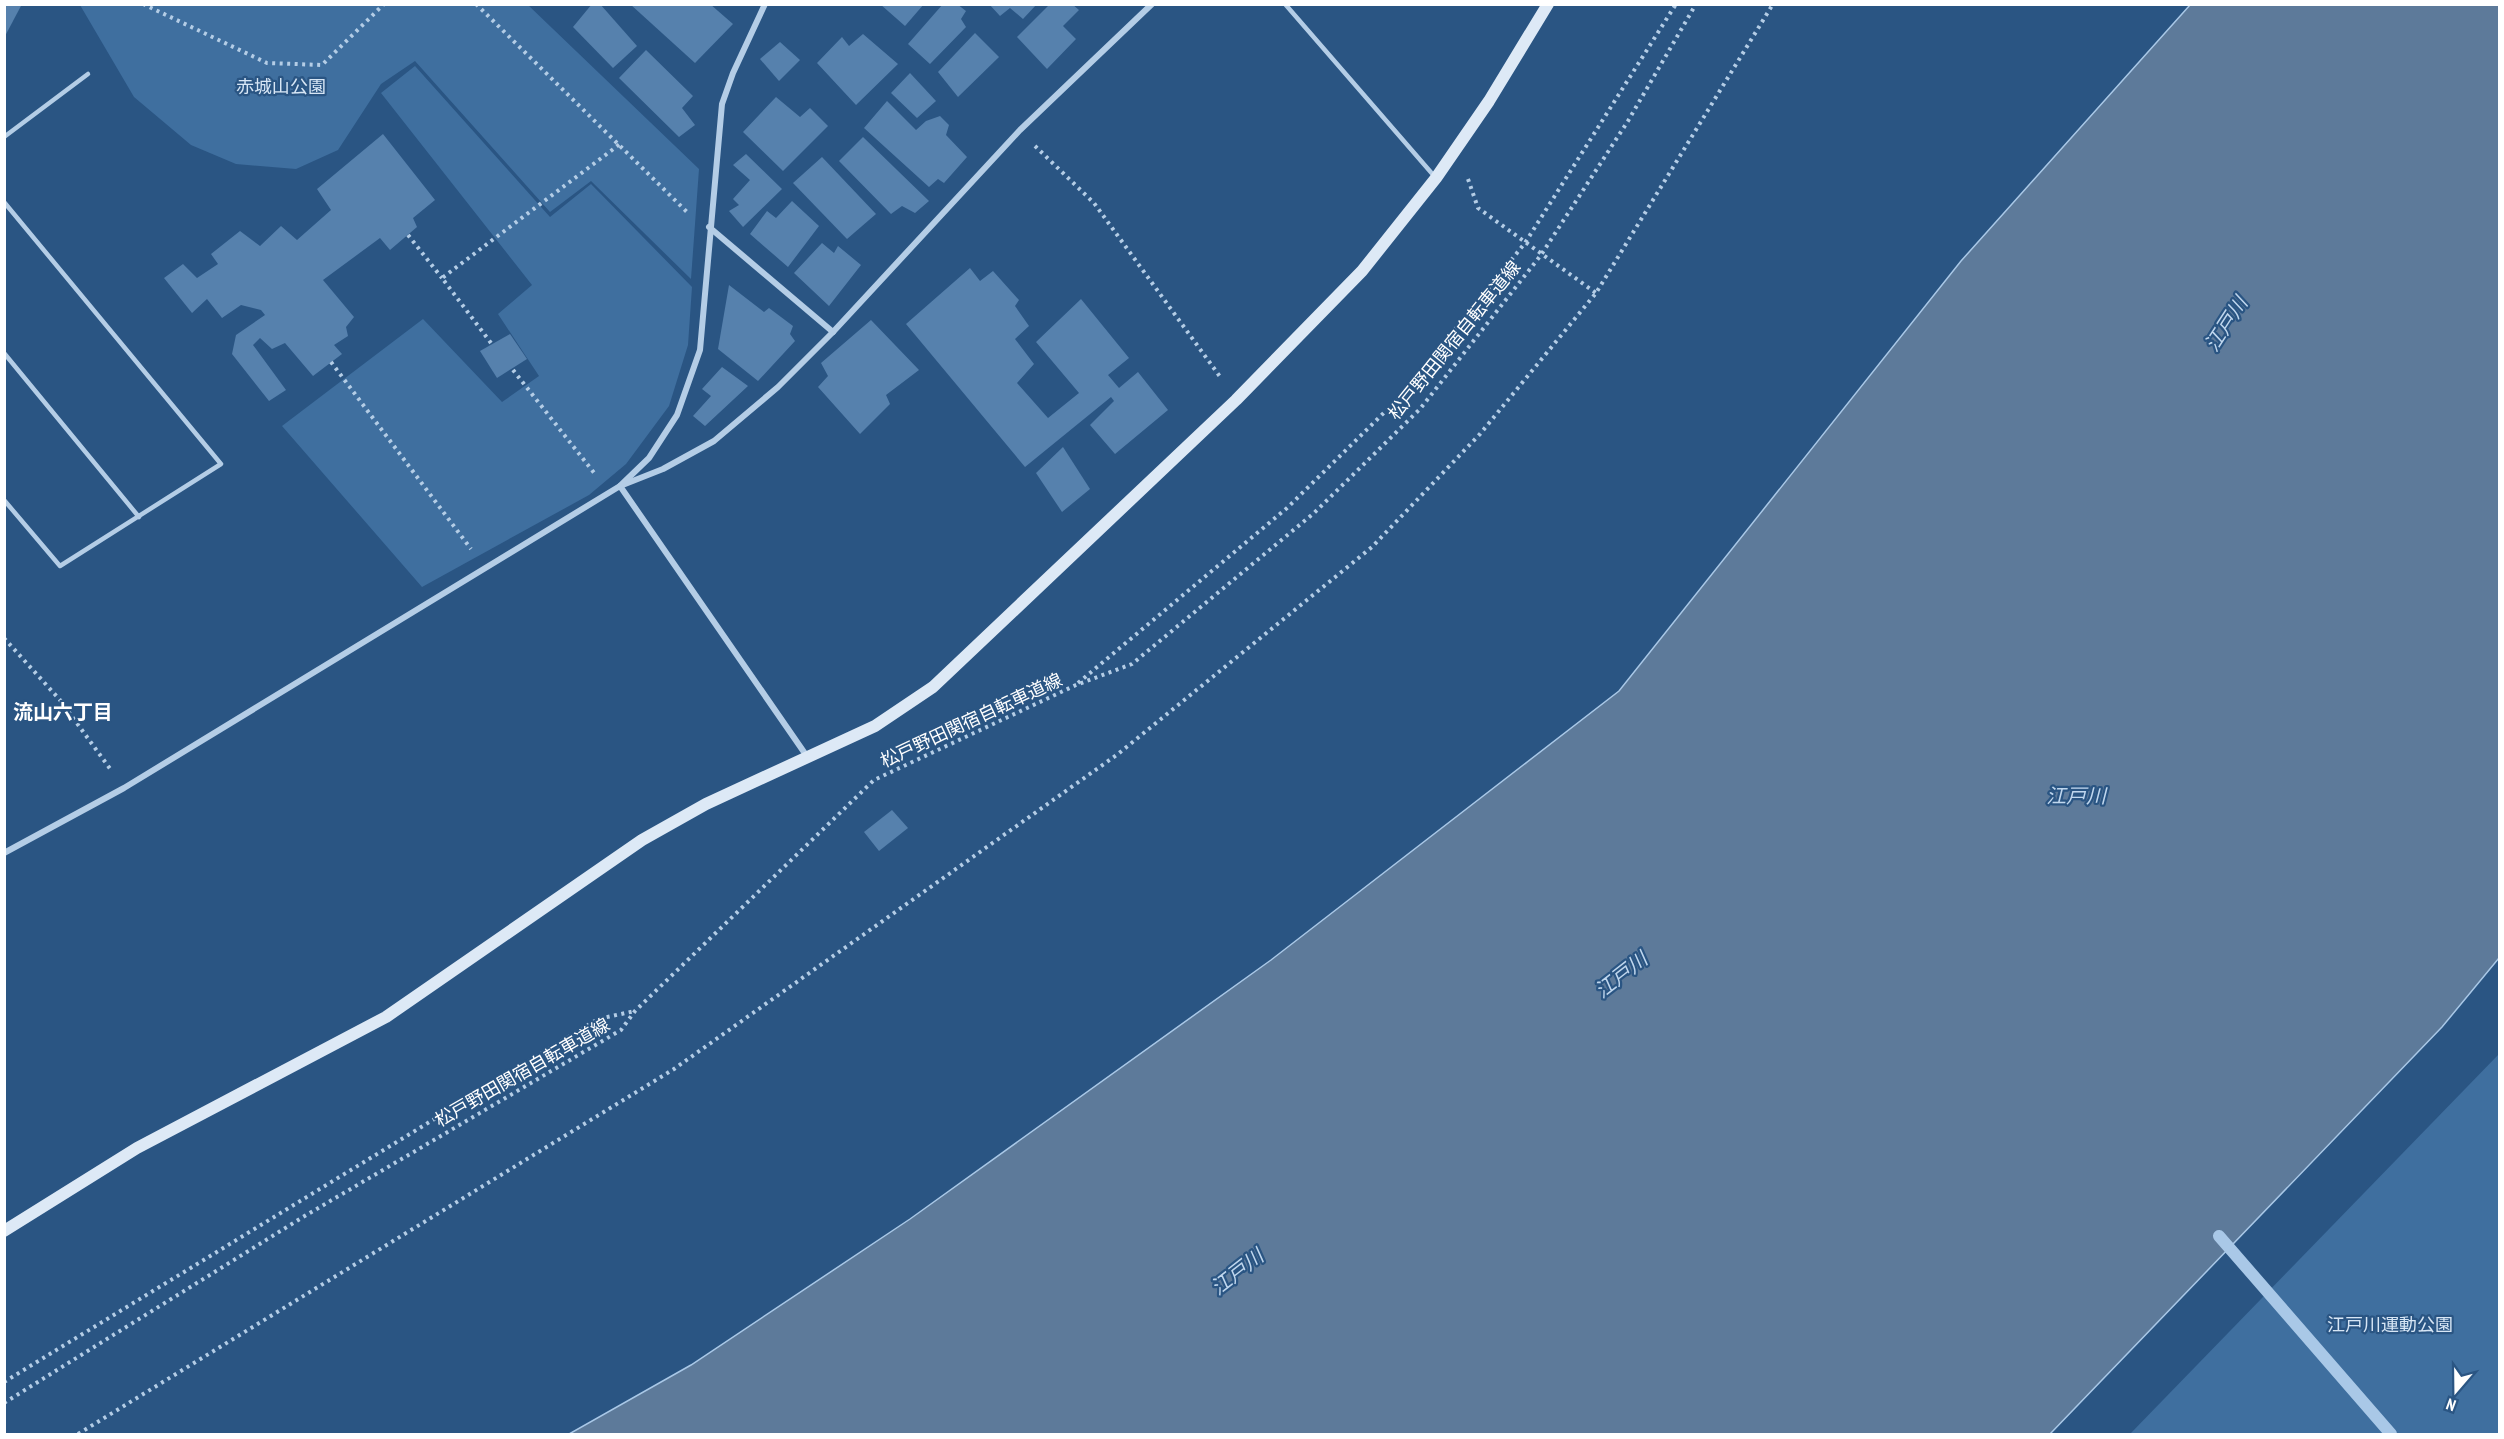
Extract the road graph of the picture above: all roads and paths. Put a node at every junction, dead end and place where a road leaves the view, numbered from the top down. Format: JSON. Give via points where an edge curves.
{"nodes":[{"id":1,"x":143,"y":4,"type":"edge"},
{"id":2,"x":384,"y":4,"type":"edge"},
{"id":3,"x":476,"y":4,"type":"edge"},
{"id":4,"x":765,"y":4,"type":"edge"},
{"id":5,"x":1152,"y":4,"type":"edge"},
{"id":6,"x":1285,"y":4,"type":"edge"},
{"id":7,"x":1548,"y":4,"type":"edge"},
{"id":8,"x":1676,"y":4,"type":"edge"},
{"id":9,"x":1696,"y":4,"type":"edge"},
{"id":10,"x":1773,"y":4,"type":"edge"},
{"id":11,"x":88,"y":74,"type":"dead end"},
{"id":12,"x":1020,"y":130,"type":"junction"},
{"id":13,"x":4,"y":137,"type":"edge"},
{"id":14,"x":620,"y":144,"type":"junction"},
{"id":15,"x":1466,"y":175,"type":"dead end"},
{"id":16,"x":1436,"y":178,"type":"junction"},
{"id":17,"x":4,"y":202,"type":"edge"},
{"id":18,"x":709,"y":227,"type":"junction"},
{"id":19,"x":408,"y":235,"type":"dead end"},
{"id":20,"x":709,"y":235,"type":"junction"},
{"id":21,"x":1525,"y":243,"type":"junction"},
{"id":22,"x":1541,"y":255,"type":"junction"},
{"id":23,"x":442,"y":278,"type":"junction"},
{"id":24,"x":1596,"y":293,"type":"junction"},
{"id":25,"x":833,"y":332,"type":"junction"},
{"id":26,"x":491,"y":343,"type":"dead end"},
{"id":27,"x":4,"y":353,"type":"edge"},
{"id":28,"x":331,"y":362,"type":"dead end"},
{"id":29,"x":513,"y":370,"type":"dead end"},
{"id":30,"x":1236,"y":400,"type":"junction"},
{"id":31,"x":620,"y":486,"type":"junction"},
{"id":32,"x":4,"y":500,"type":"edge"},
{"id":33,"x":139,"y":517,"type":"junction"},
{"id":34,"x":486,"y":568,"type":"junction"},
{"id":35,"x":4,"y":638,"type":"edge"},
{"id":36,"x":1076,"y":685,"type":"junction"},
{"id":37,"x":806,"y":756,"type":"junction"},
{"id":38,"x":124,"y":788,"type":"junction"},
{"id":39,"x":4,"y":853,"type":"edge"},
{"id":40,"x":635,"y":1011,"type":"junction"},
{"id":41,"x":4,"y":1232,"type":"edge"},
{"id":42,"x":4,"y":1382,"type":"edge"},
{"id":43,"x":4,"y":1403,"type":"edge"},
{"id":44,"x":78,"y":1434,"type":"edge"}],
"edges":[{"from":1,"to":2,"type":"path","via":[[267,63],[322,65]]},
{"from":3,"to":14,"type":"path"},
{"from":4,"to":18,"type":"street","via":[[722,104]]},
{"from":5,"to":12,"type":"street"},
{"from":6,"to":16,"type":"lane"},
{"from":7,"to":16,"type":"street","via":[[1490,101]]},
{"from":8,"to":21,"type":"path"},
{"from":9,"to":22,"type":"path","name":"松戸野田関宿自転車道線","via":[[1628,121]]},
{"from":10,"to":24,"type":"path"},
{"from":11,"to":13,"type":"lane"},
{"from":12,"to":25,"type":"street"},
{"from":12,"to":30,"type":"path","via":[[1094,203]]},
{"from":14,"to":20,"type":"path"},
{"from":14,"to":23,"type":"path"},
{"from":15,"to":21,"type":"path","via":[[1478,208]]},
{"from":16,"to":30,"type":"street","via":[[1362,271]]},
{"from":17,"to":33,"type":"lane","via":[[221,464]]},
{"from":18,"to":20,"type":"street"},
{"from":18,"to":25,"type":"street"},
{"from":19,"to":23,"type":"path"},
{"from":20,"to":31,"type":"street","via":[[700,350],[677,415],[649,458]]},
{"from":21,"to":22,"type":"path"},
{"from":21,"to":36,"type":"path","via":[[1394,403],[1287,508]]},
{"from":22,"to":24,"type":"path"},
{"from":22,"to":36,"type":"path","name":"松戸野田関宿自転車道線","via":[[1420,409],[1314,513],[1132,664]]},
{"from":23,"to":26,"type":"path"},
{"from":24,"to":44,"type":"path","via":[[1480,434],[1372,547],[1118,754],[674,1069]]},
{"from":25,"to":31,"type":"street","via":[[778,387],[714,441],[663,470]]},
{"from":27,"to":33,"type":"lane"},
{"from":28,"to":34,"type":"path"},
{"from":29,"to":31,"type":"path","via":[[594,474]]},
{"from":30,"to":37,"type":"street","via":[[933,687],[875,726]]},
{"from":31,"to":34,"type":"street"},
{"from":31,"to":37,"type":"street"},
{"from":32,"to":33,"type":"lane","via":[[60,566]]},
{"from":34,"to":38,"type":"street"},
{"from":35,"to":38,"type":"path","via":[[60,700]]},
{"from":36,"to":40,"type":"path","name":"松戸野田関宿自転車道線","via":[[874,780]]},
{"from":37,"to":41,"type":"street","via":[[642,840],[386,1017],[137,1148]]},
{"from":38,"to":39,"type":"street"},
{"from":40,"to":42,"type":"path","via":[[598,1019]]},
{"from":40,"to":43,"type":"path","name":"松戸野田関宿自転車道線","via":[[621,1030],[303,1216]]}]}
